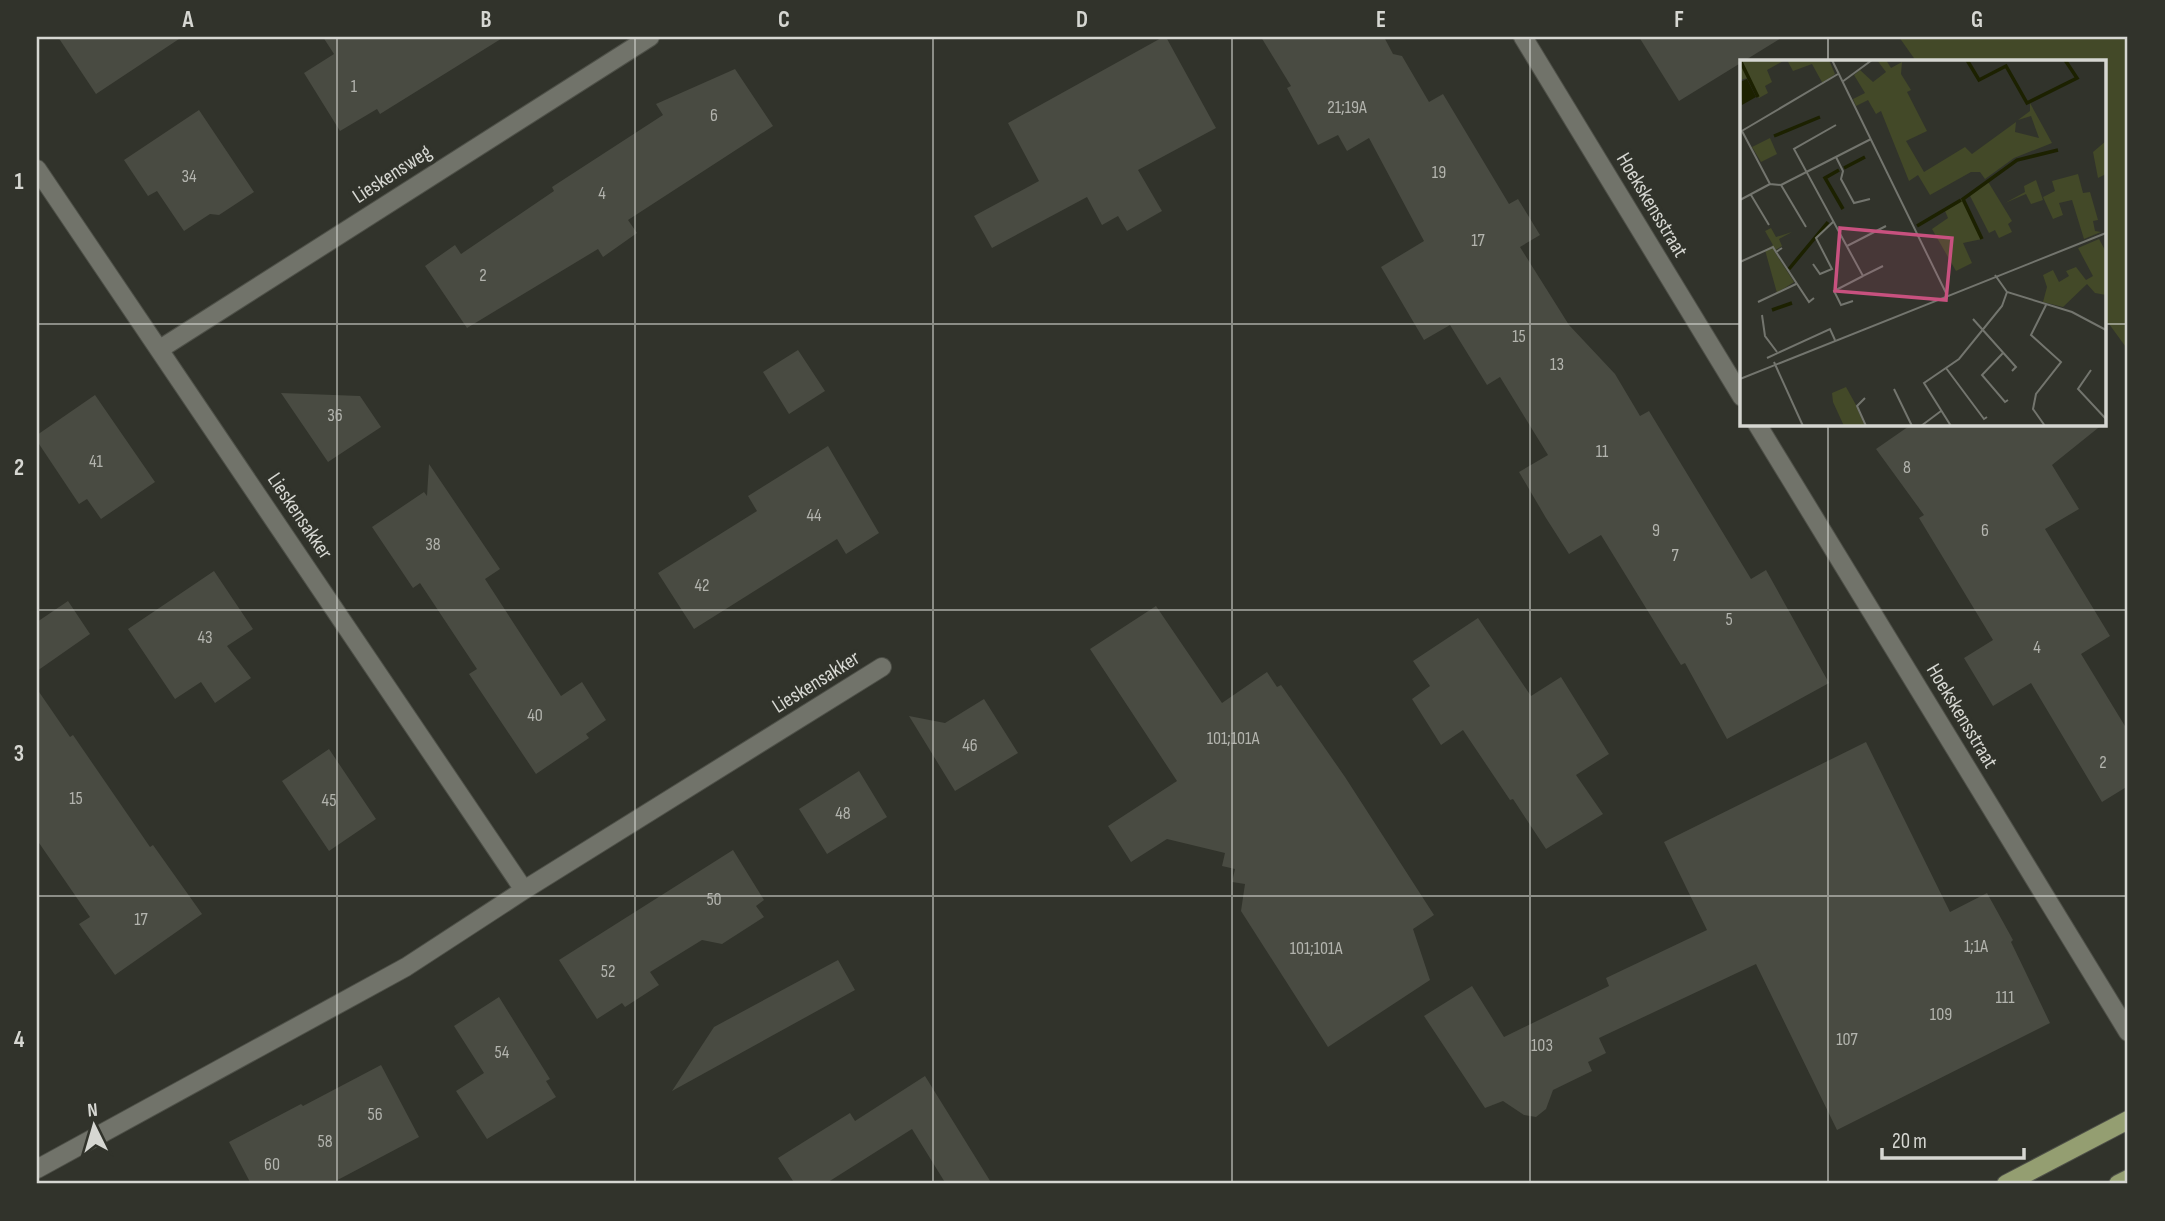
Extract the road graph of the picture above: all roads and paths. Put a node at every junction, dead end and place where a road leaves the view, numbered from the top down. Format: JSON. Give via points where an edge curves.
{"nodes":[{"id":1,"x":650,"y":37,"type":"edge"},
{"id":2,"x":1523,"y":37,"type":"edge"},
{"id":3,"x":37,"y":169,"type":"edge"},
{"id":4,"x":160,"y":349,"type":"junction"},
{"id":5,"x":1740,"y":395,"type":"edge"},
{"id":6,"x":1758,"y":425,"type":"edge"},
{"id":7,"x":882,"y":667,"type":"dead end"},
{"id":8,"x":524,"y":890,"type":"junction"},
{"id":9,"x":2128,"y":1032,"type":"edge"},
{"id":10,"x":2128,"y":1121,"type":"edge"},
{"id":11,"x":37,"y":1169,"type":"edge"},
{"id":12,"x":2128,"y":1179,"type":"edge"},
{"id":13,"x":2006,"y":1184,"type":"edge"},
{"id":14,"x":2118,"y":1184,"type":"edge"}],
"edges":[{"from":1,"to":4,"type":"street","name":"Lieskensweg"},
{"from":2,"to":5,"type":"street","name":"Hoekskensstraat"},
{"from":3,"to":4,"type":"street","name":"Lieskensakker"},
{"from":4,"to":8,"type":"street","name":"Lieskensakker"},
{"from":6,"to":9,"type":"street","name":"Hoekskensstraat"},
{"from":7,"to":8,"type":"street","name":"Lieskensakker"},
{"from":8,"to":11,"type":"street","name":"Lieskensakker","via":[[406,967]]},
{"from":10,"to":13,"type":"main road"},
{"from":12,"to":14,"type":"main road"}]}
